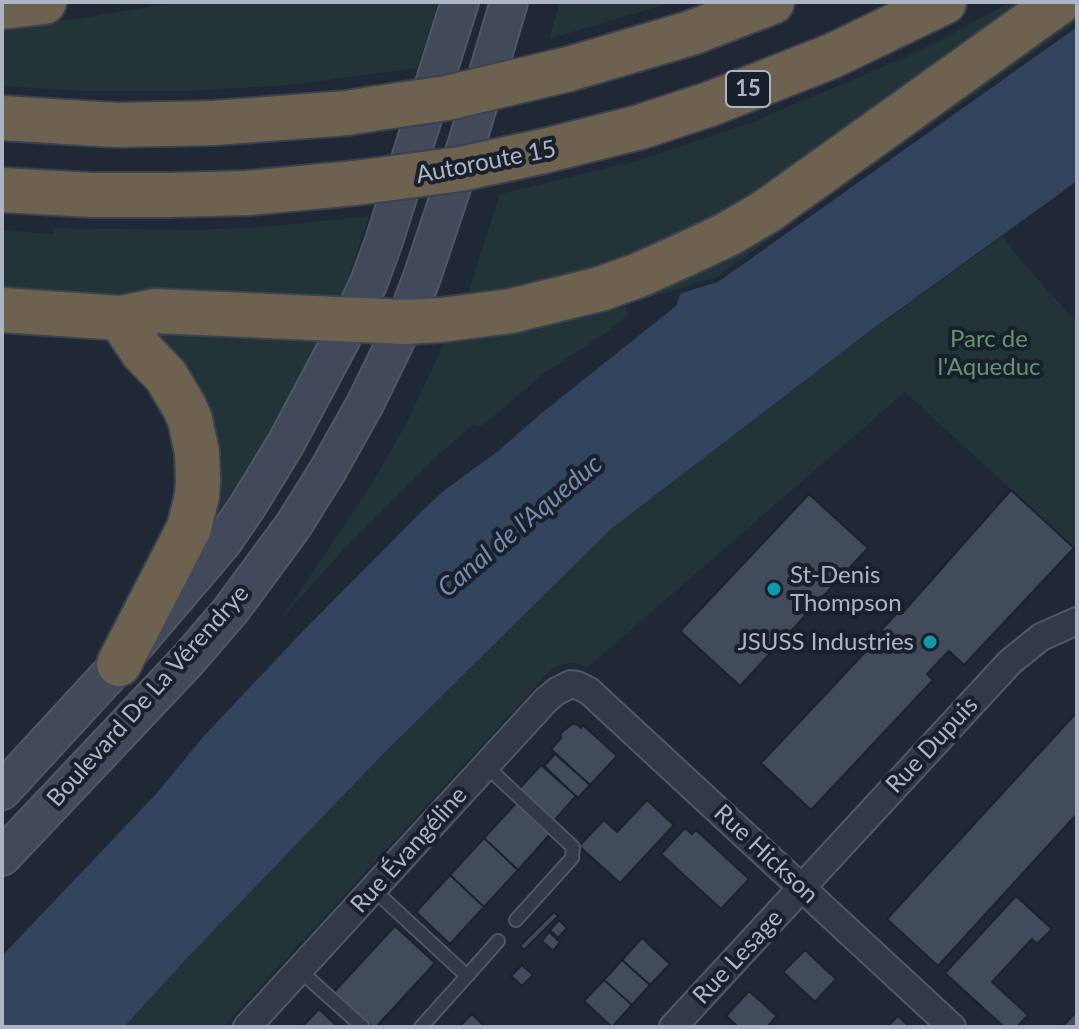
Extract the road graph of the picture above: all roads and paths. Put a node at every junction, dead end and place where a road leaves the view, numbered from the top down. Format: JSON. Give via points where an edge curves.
{"nodes":[{"id":1,"x":44,"y":2,"type":"edge"},
{"id":2,"x":460,"y":2,"type":"edge"},
{"id":3,"x":509,"y":2,"type":"edge"},
{"id":4,"x":772,"y":2,"type":"edge"},
{"id":5,"x":944,"y":2,"type":"edge"},
{"id":6,"x":1059,"y":2,"type":"edge"},
{"id":7,"x":2,"y":7,"type":"edge"},
{"id":8,"x":2,"y":118,"type":"edge"},
{"id":9,"x":2,"y":190,"type":"edge"},
{"id":10,"x":2,"y":310,"type":"edge"},
{"id":11,"x":120,"y":318,"type":"junction"},
{"id":12,"x":351,"y":321,"type":"junction"},
{"id":13,"x":405,"y":322,"type":"junction"},
{"id":14,"x":1077,"y":621,"type":"edge"},
{"id":15,"x":119,"y":664,"type":"junction"},
{"id":16,"x":577,"y":685,"type":"joint"},
{"id":17,"x":486,"y":766,"type":"junction"},
{"id":18,"x":2,"y":791,"type":"edge"},
{"id":19,"x":2,"y":857,"type":"edge"},
{"id":20,"x":801,"y":887,"type":"junction"},
{"id":21,"x":373,"y":889,"type":"junction"},
{"id":22,"x":516,"y":920,"type":"dead end"},
{"id":23,"x":498,"y":941,"type":"dead end"},
{"id":24,"x":299,"y":970,"type":"junction"},
{"id":25,"x":467,"y":976,"type":"junction"},
{"id":26,"x":247,"y":1027,"type":"edge"},
{"id":27,"x":363,"y":1027,"type":"edge"},
{"id":28,"x":421,"y":1027,"type":"edge"},
{"id":29,"x":673,"y":1027,"type":"edge"},
{"id":30,"x":952,"y":1027,"type":"edge"}],
"edges":[{"from":1,"to":7,"type":"highway"},
{"from":2,"to":12,"type":"main road","name":"Boulevard De La Vérendrye","via":[[384,241]]},
{"from":3,"to":13,"type":"main road","name":"Boulevard De La Vérendrye"},
{"from":4,"to":8,"type":"highway","bridge":true,"via":[[691,33],[447,98],[202,124]]},
{"from":5,"to":9,"type":"highway","name":"Autoroute 15","number":"15","bridge":true,"via":[[832,56],[710,104],[640,127],[460,169],[248,193]]},
{"from":6,"to":13,"type":"highway","via":[[800,189],[728,234],[600,289],[511,311]]},
{"from":10,"to":11,"type":"highway"},
{"from":11,"to":12,"type":"highway","via":[[155,311]]},
{"from":11,"to":15,"type":"highway","via":[[185,408],[198,480],[189,528]]},
{"from":12,"to":13,"type":"highway"},
{"from":12,"to":15,"type":"main road","name":"Boulevard De La Vérendrye","via":[[247,507]]},
{"from":13,"to":19,"type":"main road","name":"Boulevard De La Vérendrye","via":[[340,450],[231,610]]},
{"from":14,"to":20,"type":"street","name":"Rue Dupuis","via":[[1041,637],[1010,662]]},
{"from":15,"to":18,"type":"main road","name":"Boulevard De La Vérendrye"},
{"from":16,"to":17,"type":"street","name":"Rue Évangéline","via":[[557,691]]},
{"from":16,"to":20,"type":"street","name":"Rue Hickson"},
{"from":17,"to":21,"type":"street","name":"Rue Évangéline"},
{"from":17,"to":22,"type":"lane","via":[[573,847],[572,858]]},
{"from":20,"to":29,"type":"street","name":"Rue Lesage"},
{"from":20,"to":30,"type":"street","name":"Rue Hickson"},
{"from":21,"to":24,"type":"street","name":"Rue Évangéline"},
{"from":21,"to":25,"type":"lane"},
{"from":23,"to":25,"type":"lane"},
{"from":24,"to":26,"type":"street","name":"Rue Évangéline"},
{"from":24,"to":27,"type":"lane"},
{"from":25,"to":28,"type":"lane"}]}
